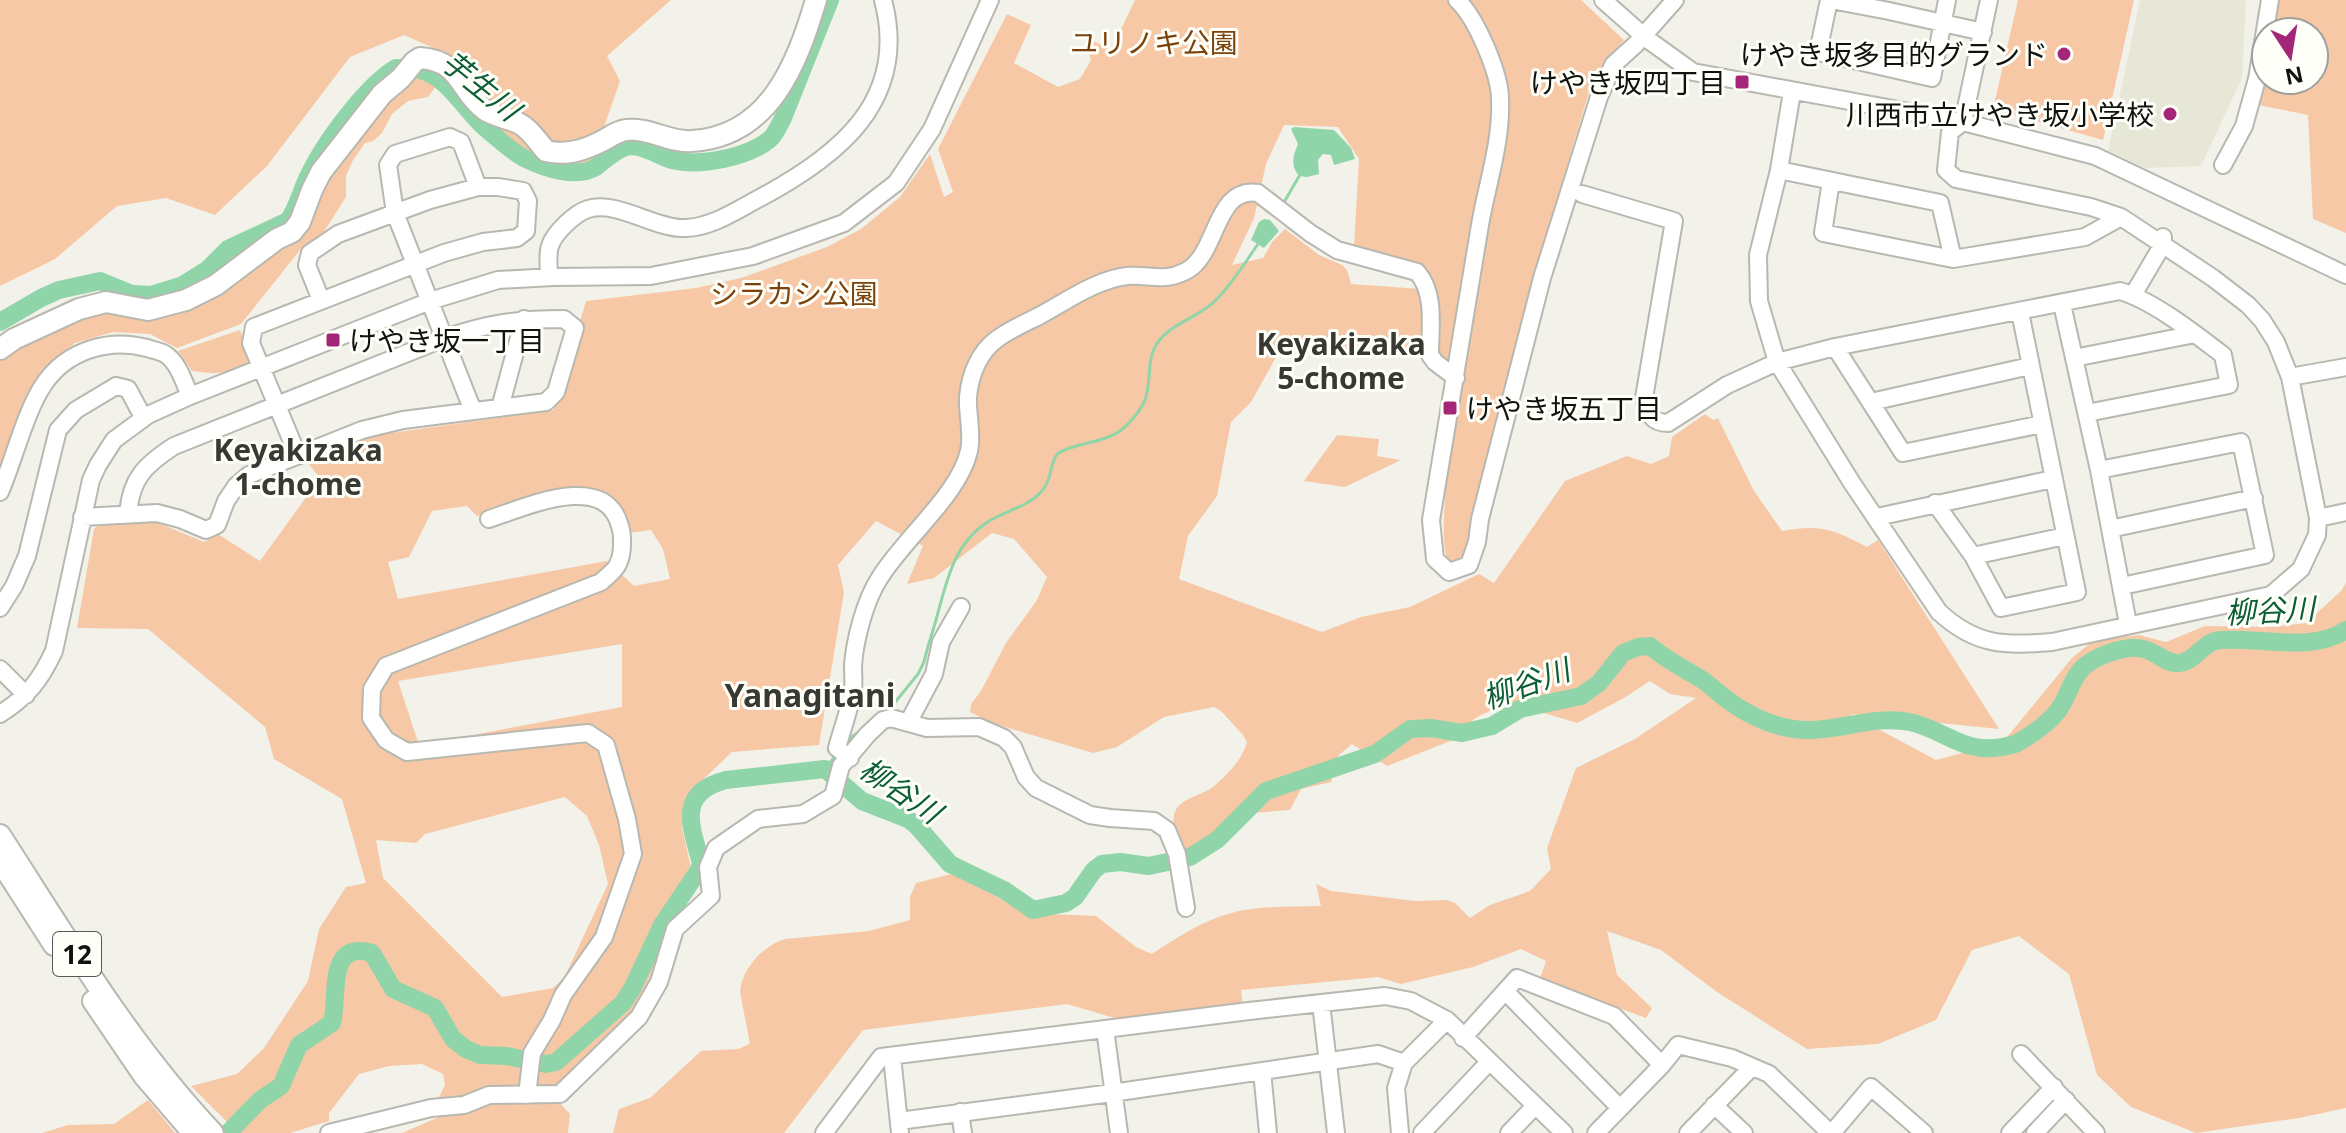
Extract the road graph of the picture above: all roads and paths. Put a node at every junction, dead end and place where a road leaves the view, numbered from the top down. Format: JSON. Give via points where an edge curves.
{"nodes":[{"id":1,"x":816,"y":0,"type":"edge"},
{"id":2,"x":883,"y":0,"type":"edge"},
{"id":3,"x":990,"y":0,"type":"edge"},
{"id":4,"x":1457,"y":0,"type":"edge"},
{"id":5,"x":1603,"y":0,"type":"edge"},
{"id":6,"x":1675,"y":0,"type":"edge"},
{"id":7,"x":1830,"y":0,"type":"edge"},
{"id":8,"x":1947,"y":0,"type":"edge"},
{"id":9,"x":1989,"y":0,"type":"edge"},
{"id":10,"x":2270,"y":0,"type":"edge"},
{"id":11,"x":1943,"y":23,"type":"junction"},
{"id":12,"x":1983,"y":32,"type":"junction"},
{"id":13,"x":1643,"y":35,"type":"junction"},
{"id":14,"x":1792,"y":92,"type":"junction"},
{"id":15,"x":1963,"y":122,"type":"junction"},
{"id":16,"x":2223,"y":165,"type":"dead end"},
{"id":17,"x":1779,"y":170,"type":"junction"},
{"id":18,"x":1831,"y":181,"type":"junction"},
{"id":19,"x":478,"y":187,"type":"junction"},
{"id":20,"x":1582,"y":194,"type":"dead end"},
{"id":21,"x":395,"y":213,"type":"junction"},
{"id":22,"x":2121,"y":217,"type":"junction"},
{"id":23,"x":2163,"y":238,"type":"junction"},
{"id":24,"x":1953,"y":259,"type":"junction"},
{"id":25,"x":415,"y":263,"type":"junction"},
{"id":26,"x":2346,"y":275,"type":"edge"},
{"id":27,"x":549,"y":277,"type":"junction"},
{"id":28,"x":2133,"y":295,"type":"junction"},
{"id":29,"x":321,"y":300,"type":"junction"},
{"id":30,"x":430,"y":301,"type":"junction"},
{"id":31,"x":2062,"y":304,"type":"junction"},
{"id":32,"x":2020,"y":312,"type":"junction"},
{"id":33,"x":524,"y":319,"type":"junction"},
{"id":34,"x":2195,"y":334,"type":"junction"},
{"id":35,"x":445,"y":338,"type":"junction"},
{"id":36,"x":1835,"y":347,"type":"junction"},
{"id":37,"x":0,"y":349,"type":"edge"},
{"id":38,"x":2074,"y":358,"type":"junction"},
{"id":39,"x":1777,"y":362,"type":"junction"},
{"id":40,"x":2030,"y":366,"type":"junction"},
{"id":41,"x":261,"y":369,"type":"junction"},
{"id":42,"x":2346,"y":369,"type":"edge"},
{"id":43,"x":2290,"y":377,"type":"junction"},
{"id":44,"x":1456,"y":378,"type":"junction"},
{"id":45,"x":190,"y":396,"type":"junction"},
{"id":46,"x":1871,"y":402,"type":"junction"},
{"id":47,"x":276,"y":407,"type":"junction"},
{"id":48,"x":500,"y":408,"type":"junction"},
{"id":49,"x":473,"y":411,"type":"junction"},
{"id":50,"x":2087,"y":413,"type":"junction"},
{"id":51,"x":143,"y":417,"type":"junction"},
{"id":52,"x":2042,"y":424,"type":"junction"},
{"id":53,"x":298,"y":456,"type":"junction"},
{"id":54,"x":2099,"y":470,"type":"junction"},
{"id":55,"x":2053,"y":479,"type":"junction"},
{"id":56,"x":0,"y":492,"type":"edge"},
{"id":57,"x":2254,"y":498,"type":"junction"},
{"id":58,"x":1935,"y":503,"type":"junction"},
{"id":59,"x":2346,"y":512,"type":"edge"},
{"id":60,"x":128,"y":514,"type":"junction"},
{"id":61,"x":82,"y":517,"type":"junction"},
{"id":62,"x":1877,"y":517,"type":"junction"},
{"id":63,"x":2318,"y":518,"type":"junction"},
{"id":64,"x":489,"y":519,"type":"dead end"},
{"id":65,"x":2110,"y":529,"type":"junction"},
{"id":66,"x":2065,"y":536,"type":"junction"},
{"id":67,"x":1973,"y":556,"type":"junction"},
{"id":68,"x":2122,"y":586,"type":"junction"},
{"id":69,"x":961,"y":607,"type":"dead end"},
{"id":70,"x":0,"y":608,"type":"edge"},
{"id":71,"x":2128,"y":624,"type":"junction"},
{"id":72,"x":0,"y":669,"type":"edge"},
{"id":73,"x":26,"y":695,"type":"junction"},
{"id":74,"x":0,"y":714,"type":"edge"},
{"id":75,"x":908,"y":723,"type":"junction"},
{"id":76,"x":844,"y":753,"type":"junction"},
{"id":77,"x":0,"y":835,"type":"edge"},
{"id":78,"x":0,"y":861,"type":"edge"},
{"id":79,"x":1186,"y":908,"type":"dead end"},
{"id":80,"x":1505,"y":991,"type":"junction"},
{"id":81,"x":1321,"y":1003,"type":"junction"},
{"id":82,"x":1447,"y":1020,"type":"junction"},
{"id":83,"x":1105,"y":1029,"type":"junction"},
{"id":84,"x":1463,"y":1038,"type":"junction"},
{"id":85,"x":2021,"y":1054,"type":"dead end"},
{"id":86,"x":892,"y":1056,"type":"junction"},
{"id":87,"x":1327,"y":1061,"type":"junction"},
{"id":88,"x":1489,"y":1062,"type":"junction"},
{"id":89,"x":1404,"y":1063,"type":"junction"},
{"id":90,"x":1662,"y":1065,"type":"junction"},
{"id":91,"x":1752,"y":1067,"type":"junction"},
{"id":92,"x":1262,"y":1071,"type":"junction"},
{"id":93,"x":151,"y":1073,"type":"junction"},
{"id":94,"x":2054,"y":1087,"type":"junction"},
{"id":95,"x":527,"y":1092,"type":"junction"},
{"id":96,"x":1112,"y":1093,"type":"junction"},
{"id":97,"x":2066,"y":1100,"type":"junction"},
{"id":98,"x":1714,"y":1105,"type":"junction"},
{"id":99,"x":1535,"y":1106,"type":"junction"},
{"id":100,"x":1620,"y":1108,"type":"junction"},
{"id":101,"x":960,"y":1112,"type":"junction"},
{"id":102,"x":899,"y":1127,"type":"edge"},
{"id":103,"x":830,"y":1129,"type":"edge"},
{"id":104,"x":193,"y":1133,"type":"edge"},
{"id":105,"x":213,"y":1133,"type":"edge"},
{"id":106,"x":329,"y":1133,"type":"edge"},
{"id":107,"x":963,"y":1133,"type":"edge"},
{"id":108,"x":1119,"y":1133,"type":"edge"},
{"id":109,"x":1268,"y":1133,"type":"edge"},
{"id":110,"x":1336,"y":1133,"type":"edge"},
{"id":111,"x":1400,"y":1133,"type":"edge"},
{"id":112,"x":1422,"y":1133,"type":"edge"},
{"id":113,"x":1509,"y":1133,"type":"edge"},
{"id":114,"x":1564,"y":1133,"type":"edge"},
{"id":115,"x":1596,"y":1133,"type":"edge"},
{"id":116,"x":1688,"y":1133,"type":"edge"},
{"id":117,"x":1744,"y":1133,"type":"edge"},
{"id":118,"x":1831,"y":1133,"type":"edge"},
{"id":119,"x":1924,"y":1133,"type":"edge"},
{"id":120,"x":2010,"y":1133,"type":"edge"},
{"id":121,"x":2035,"y":1133,"type":"edge"},
{"id":122,"x":2096,"y":1133,"type":"edge"}],
"edges":[{"from":1,"to":37,"type":"main road","via":[[805,39],[780,90],[734,130],[692,141],[629,129],[579,151],[546,151],[521,124],[485,109],[453,69],[420,58],[382,94],[321,172],[292,232],[216,285],[148,310],[106,302],[79,309]]},
{"from":2,"to":27,"type":"street","via":[[890,32],[879,93],[856,130],[831,154],[768,194],[699,227],[680,228],[610,209],[588,209],[567,222],[550,246]]},
{"from":3,"to":27,"type":"street","via":[[928,134],[896,183],[844,223],[753,256],[651,276]]},
{"from":4,"to":44,"type":"street","via":[[1488,50],[1501,96]]},
{"from":5,"to":13,"type":"street"},
{"from":6,"to":13,"type":"street"},
{"from":7,"to":11,"type":"street"},
{"from":7,"to":11,"type":"street","via":[[1818,52],[1932,78]]},
{"from":8,"to":11,"type":"street"},
{"from":9,"to":12,"type":"street"},
{"from":10,"to":16,"type":"street","via":[[2244,126]]},
{"from":11,"to":12,"type":"street"},
{"from":12,"to":15,"type":"street"},
{"from":13,"to":14,"type":"street","via":[[1693,72]]},
{"from":13,"to":44,"type":"street","via":[[1613,65],[1599,97],[1542,278],[1477,542],[1469,565],[1449,572],[1435,559],[1431,520]]},
{"from":14,"to":15,"type":"street"},
{"from":14,"to":17,"type":"street"},
{"from":15,"to":22,"type":"street","via":[[1950,132],[1946,170],[1956,179]]},
{"from":15,"to":26,"type":"street","via":[[2095,156]]},
{"from":17,"to":18,"type":"street"},
{"from":17,"to":39,"type":"street","via":[[1758,255],[1759,301]]},
{"from":18,"to":24,"type":"street","via":[[1940,203]]},
{"from":18,"to":24,"type":"street","via":[[1823,233]]},
{"from":19,"to":21,"type":"street"},
{"from":19,"to":21,"type":"street","via":[[461,142],[450,137],[395,154],[388,165]]},
{"from":19,"to":25,"type":"street","via":[[523,191],[528,201],[526,231],[517,238],[483,242]]},
{"from":20,"to":39,"type":"street","via":[[1674,221],[1644,398],[1651,417],[1668,423],[1727,385]]},
{"from":21,"to":25,"type":"street"},
{"from":21,"to":29,"type":"street","via":[[338,234],[310,253],[307,265]]},
{"from":22,"to":23,"type":"street"},
{"from":22,"to":24,"type":"street","via":[[2085,237]]},
{"from":23,"to":28,"type":"street"},
{"from":23,"to":43,"type":"street","via":[[2177,256],[2225,287],[2262,320]]},
{"from":25,"to":29,"type":"street"},
{"from":25,"to":30,"type":"street"},
{"from":27,"to":30,"type":"street","via":[[498,280]]},
{"from":28,"to":31,"type":"street","via":[[2120,291]]},
{"from":28,"to":34,"type":"street"},
{"from":29,"to":41,"type":"street","via":[[254,327],[251,343]]},
{"from":30,"to":35,"type":"street"},
{"from":30,"to":41,"type":"street"},
{"from":31,"to":32,"type":"street"},
{"from":31,"to":38,"type":"street"},
{"from":32,"to":36,"type":"street"},
{"from":32,"to":40,"type":"street"},
{"from":33,"to":35,"type":"street"},
{"from":33,"to":48,"type":"street"},
{"from":33,"to":48,"type":"street","via":[[564,319],[575,328],[556,392],[546,402]]},
{"from":34,"to":38,"type":"street"},
{"from":34,"to":50,"type":"street","via":[[2223,355],[2229,385]]},
{"from":35,"to":47,"type":"street"},
{"from":35,"to":49,"type":"street"},
{"from":36,"to":39,"type":"street"},
{"from":36,"to":46,"type":"street"},
{"from":38,"to":50,"type":"street"},
{"from":39,"to":62,"type":"street"},
{"from":40,"to":46,"type":"street"},
{"from":40,"to":52,"type":"street"},
{"from":41,"to":45,"type":"street"},
{"from":41,"to":47,"type":"street"},
{"from":42,"to":43,"type":"street"},
{"from":43,"to":63,"type":"street"},
{"from":44,"to":76,"type":"street","via":[[1430,355],[1429,294],[1417,272],[1337,250],[1248,191],[1226,207],[1206,250],[1189,270],[1168,277],[1113,279],[998,338],[973,371],[969,451],[956,480],[878,580],[865,609],[853,662]]},
{"from":45,"to":51,"type":"street"},
{"from":45,"to":56,"type":"street","via":[[177,366],[165,354],[128,343],[78,353],[55,370],[32,405]]},
{"from":46,"to":52,"type":"street","via":[[1903,453]]},
{"from":47,"to":53,"type":"street"},
{"from":47,"to":60,"type":"street","via":[[174,446],[154,459],[138,477]]},
{"from":48,"to":49,"type":"street"},
{"from":49,"to":53,"type":"street","via":[[362,430]]},
{"from":50,"to":54,"type":"street"},
{"from":51,"to":61,"type":"street","via":[[114,440],[98,465]]},
{"from":51,"to":70,"type":"street","via":[[128,389],[116,386],[76,410],[58,430],[27,556]]},
{"from":52,"to":55,"type":"street"},
{"from":53,"to":60,"type":"street","via":[[249,475],[226,501],[217,525],[206,530],[157,513]]},
{"from":54,"to":57,"type":"street","via":[[2241,442]]},
{"from":54,"to":65,"type":"street"},
{"from":55,"to":58,"type":"street"},
{"from":55,"to":66,"type":"street"},
{"from":57,"to":65,"type":"street"},
{"from":57,"to":68,"type":"street","via":[[2265,555]]},
{"from":58,"to":62,"type":"street"},
{"from":58,"to":67,"type":"street"},
{"from":59,"to":63,"type":"street"},
{"from":60,"to":61,"type":"street"},
{"from":61,"to":73,"type":"street","via":[[54,651]]},
{"from":62,"to":71,"type":"street","via":[[1939,612],[1971,635],[2018,645]]},
{"from":63,"to":71,"type":"street","via":[[2313,548],[2301,569],[2271,595]]},
{"from":64,"to":95,"type":"street","via":[[567,496],[598,498],[616,513],[622,533],[619,563],[601,582],[386,666],[372,689],[371,718],[386,740],[407,752],[588,733],[606,745],[633,854],[604,937],[563,995],[532,1053]]},
{"from":65,"to":68,"type":"street"},
{"from":66,"to":67,"type":"street"},
{"from":66,"to":67,"type":"street","via":[[2077,592],[2001,608]]},
{"from":68,"to":71,"type":"street"},
{"from":69,"to":75,"type":"street"},
{"from":72,"to":73,"type":"street"},
{"from":73,"to":74,"type":"street"},
{"from":75,"to":76,"type":"street","via":[[883,720]]},
{"from":75,"to":79,"type":"street","via":[[992,732],[1013,747],[1036,788],[1090,815],[1154,821],[1167,830],[1177,854]]},
{"from":76,"to":95,"type":"street","via":[[833,796],[803,814],[758,819],[716,848],[708,867],[711,896],[675,929],[659,982],[639,1017],[560,1094]]},
{"from":77,"to":93,"type":"main road","number":"12"},
{"from":78,"to":93,"type":"main road","number":"12"},
{"from":80,"to":84,"type":"street"},
{"from":80,"to":90,"type":"street","via":[[1517,978],[1614,1016]]},
{"from":80,"to":100,"type":"street"},
{"from":81,"to":82,"type":"street","via":[[1385,996],[1411,1001]]},
{"from":81,"to":83,"type":"street"},
{"from":81,"to":87,"type":"street"},
{"from":82,"to":84,"type":"street"},
{"from":82,"to":89,"type":"street"},
{"from":83,"to":86,"type":"street"},
{"from":83,"to":96,"type":"street"},
{"from":84,"to":88,"type":"street"},
{"from":85,"to":94,"type":"street"},
{"from":86,"to":102,"type":"street"},
{"from":86,"to":103,"type":"street","via":[[881,1057]]},
{"from":87,"to":89,"type":"street","via":[[1378,1054]]},
{"from":87,"to":92,"type":"street"},
{"from":87,"to":110,"type":"street"},
{"from":88,"to":99,"type":"street"},
{"from":88,"to":112,"type":"street"},
{"from":89,"to":111,"type":"street","via":[[1396,1088]]},
{"from":90,"to":91,"type":"street","via":[[1678,1045]]},
{"from":90,"to":100,"type":"street"},
{"from":91,"to":98,"type":"street"},
{"from":91,"to":118,"type":"street","via":[[1769,1074]]},
{"from":92,"to":96,"type":"street"},
{"from":92,"to":109,"type":"street"},
{"from":93,"to":104,"type":"main road","number":"12"},
{"from":93,"to":105,"type":"main road","number":"12"},
{"from":94,"to":97,"type":"street"},
{"from":94,"to":120,"type":"street"},
{"from":95,"to":106,"type":"street","via":[[489,1095]]},
{"from":96,"to":101,"type":"street"},
{"from":96,"to":108,"type":"street"},
{"from":97,"to":121,"type":"street"},
{"from":97,"to":122,"type":"street"},
{"from":98,"to":116,"type":"street"},
{"from":98,"to":117,"type":"street"},
{"from":99,"to":113,"type":"street"},
{"from":99,"to":114,"type":"street"},
{"from":100,"to":115,"type":"street"},
{"from":101,"to":102,"type":"street"},
{"from":101,"to":107,"type":"street"},
{"from":118,"to":119,"type":"street","via":[[1871,1087]]}]}
